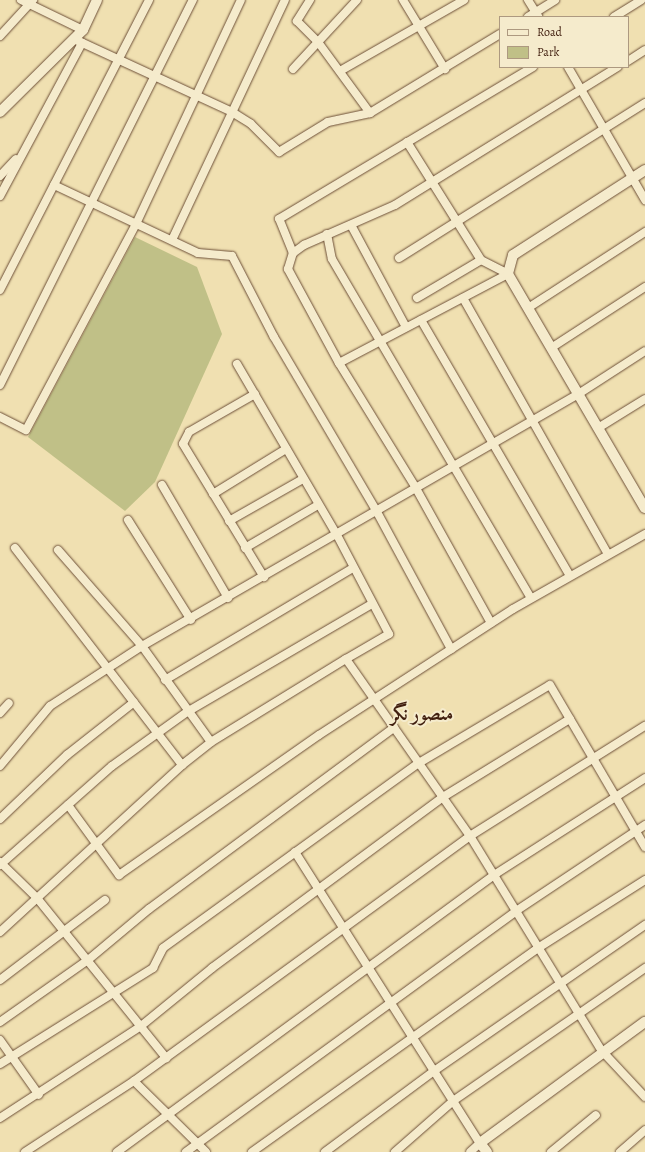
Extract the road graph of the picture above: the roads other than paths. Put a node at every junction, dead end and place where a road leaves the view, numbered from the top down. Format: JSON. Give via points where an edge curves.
{"nodes":[{"id":1,"x":21,"y":0,"type":"edge"},
{"id":2,"x":97,"y":0,"type":"edge"},
{"id":3,"x":148,"y":0,"type":"edge"},
{"id":4,"x":193,"y":0,"type":"edge"},
{"id":5,"x":241,"y":0,"type":"edge"},
{"id":6,"x":284,"y":0,"type":"edge"},
{"id":7,"x":310,"y":0,"type":"edge"},
{"id":8,"x":357,"y":0,"type":"edge"},
{"id":9,"x":403,"y":0,"type":"edge"},
{"id":10,"x":464,"y":0,"type":"edge"},
{"id":11,"x":528,"y":0,"type":"edge"},
{"id":12,"x":555,"y":0,"type":"edge"},
{"id":13,"x":641,"y":0,"type":"edge"},
{"id":14,"x":32,"y":2,"type":"edge"},
{"id":15,"x":537,"y":15,"type":"edge"},
{"id":16,"x":616,"y":16,"type":"edge"},
{"id":17,"x":421,"y":28,"type":"junction"},
{"id":18,"x":83,"y":30,"type":"junction"},
{"id":19,"x":499,"y":35,"type":"edge"},
{"id":20,"x":0,"y":36,"type":"edge"},
{"id":21,"x":78,"y":41,"type":"junction"},
{"id":22,"x":318,"y":42,"type":"junction"},
{"id":23,"x":645,"y":50,"type":"edge"},
{"id":24,"x":119,"y":60,"type":"junction"},
{"id":25,"x":629,"y":60,"type":"edge"},
{"id":26,"x":531,"y":68,"type":"edge"},
{"id":27,"x":569,"y":68,"type":"edge"},
{"id":28,"x":616,"y":68,"type":"edge"},
{"id":29,"x":294,"y":69,"type":"dead end"},
{"id":30,"x":445,"y":69,"type":"junction"},
{"id":31,"x":340,"y":71,"type":"junction"},
{"id":32,"x":154,"y":77,"type":"junction"},
{"id":33,"x":581,"y":91,"type":"junction"},
{"id":34,"x":195,"y":96,"type":"junction"},
{"id":35,"x":645,"y":103,"type":"edge"},
{"id":36,"x":0,"y":112,"type":"edge"},
{"id":37,"x":232,"y":112,"type":"junction"},
{"id":38,"x":370,"y":113,"type":"junction"},
{"id":39,"x":604,"y":129,"type":"junction"},
{"id":40,"x":407,"y":142,"type":"junction"},
{"id":41,"x":22,"y":153,"type":"junction"},
{"id":42,"x":645,"y":170,"type":"edge"},
{"id":43,"x":0,"y":176,"type":"edge"},
{"id":44,"x":633,"y":178,"type":"junction"},
{"id":45,"x":432,"y":182,"type":"junction"},
{"id":46,"x":54,"y":185,"type":"junction"},
{"id":47,"x":0,"y":196,"type":"edge"},
{"id":48,"x":645,"y":200,"type":"edge"},
{"id":49,"x":91,"y":202,"type":"junction"},
{"id":50,"x":457,"y":221,"type":"junction"},
{"id":51,"x":136,"y":224,"type":"junction"},
{"id":52,"x":351,"y":225,"type":"junction"},
{"id":53,"x":645,"y":232,"type":"edge"},
{"id":54,"x":327,"y":234,"type":"junction"},
{"id":55,"x":172,"y":240,"type":"junction"},
{"id":56,"x":293,"y":253,"type":"junction"},
{"id":57,"x":399,"y":258,"type":"dead end"},
{"id":58,"x":481,"y":260,"type":"junction"},
{"id":59,"x":508,"y":274,"type":"junction"},
{"id":60,"x":645,"y":287,"type":"edge"},
{"id":61,"x":0,"y":290,"type":"edge"},
{"id":62,"x":417,"y":298,"type":"dead end"},
{"id":63,"x":463,"y":298,"type":"junction"},
{"id":64,"x":528,"y":308,"type":"junction"},
{"id":65,"x":421,"y":320,"type":"junction"},
{"id":66,"x":406,"y":327,"type":"junction"},
{"id":67,"x":379,"y":342,"type":"junction"},
{"id":68,"x":551,"y":348,"type":"junction"},
{"id":69,"x":645,"y":351,"type":"edge"},
{"id":70,"x":340,"y":363,"type":"junction"},
{"id":71,"x":237,"y":364,"type":"dead end"},
{"id":72,"x":0,"y":385,"type":"edge"},
{"id":73,"x":580,"y":393,"type":"junction"},
{"id":74,"x":255,"y":394,"type":"junction"},
{"id":75,"x":645,"y":399,"type":"edge"},
{"id":76,"x":0,"y":417,"type":"edge"},
{"id":77,"x":533,"y":421,"type":"junction"},
{"id":78,"x":598,"y":428,"type":"junction"},
{"id":79,"x":493,"y":444,"type":"junction"},
{"id":80,"x":286,"y":449,"type":"junction"},
{"id":81,"x":453,"y":467,"type":"junction"},
{"id":82,"x":303,"y":479,"type":"junction"},
{"id":83,"x":162,"y":485,"type":"dead end"},
{"id":84,"x":416,"y":488,"type":"junction"},
{"id":85,"x":213,"y":494,"type":"junction"},
{"id":86,"x":318,"y":504,"type":"junction"},
{"id":87,"x":645,"y":508,"type":"edge"},
{"id":88,"x":377,"y":512,"type":"junction"},
{"id":89,"x":128,"y":520,"type":"dead end"},
{"id":90,"x":229,"y":522,"type":"junction"},
{"id":91,"x":645,"y":534,"type":"edge"},
{"id":92,"x":337,"y":535,"type":"junction"},
{"id":93,"x":15,"y":548,"type":"dead end"},
{"id":94,"x":245,"y":548,"type":"junction"},
{"id":95,"x":58,"y":550,"type":"dead end"},
{"id":96,"x":608,"y":554,"type":"junction"},
{"id":97,"x":353,"y":568,"type":"junction"},
{"id":98,"x":570,"y":576,"type":"junction"},
{"id":99,"x":264,"y":577,"type":"junction"},
{"id":100,"x":228,"y":598,"type":"junction"},
{"id":101,"x":531,"y":598,"type":"junction"},
{"id":102,"x":372,"y":604,"type":"junction"},
{"id":103,"x":191,"y":620,"type":"junction"},
{"id":104,"x":491,"y":623,"type":"junction"},
{"id":105,"x":142,"y":646,"type":"junction"},
{"id":106,"x":451,"y":649,"type":"junction"},
{"id":107,"x":346,"y":659,"type":"junction"},
{"id":108,"x":111,"y":670,"type":"junction"},
{"id":109,"x":165,"y":680,"type":"junction"},
{"id":110,"x":374,"y":699,"type":"junction"},
{"id":111,"x":9,"y":702,"type":"dead end"},
{"id":112,"x":134,"y":702,"type":"junction"},
{"id":113,"x":0,"y":712,"type":"edge"},
{"id":114,"x":187,"y":712,"type":"junction"},
{"id":115,"x":570,"y":719,"type":"junction"},
{"id":116,"x":645,"y":726,"type":"edge"},
{"id":117,"x":394,"y":728,"type":"junction"},
{"id":118,"x":158,"y":733,"type":"junction"},
{"id":119,"x":211,"y":742,"type":"junction"},
{"id":120,"x":594,"y":757,"type":"junction"},
{"id":121,"x":419,"y":763,"type":"junction"},
{"id":122,"x":182,"y":765,"type":"junction"},
{"id":123,"x":0,"y":766,"type":"edge"},
{"id":124,"x":645,"y":778,"type":"edge"},
{"id":125,"x":616,"y":796,"type":"junction"},
{"id":126,"x":443,"y":797,"type":"junction"},
{"id":127,"x":68,"y":805,"type":"junction"},
{"id":128,"x":0,"y":819,"type":"edge"},
{"id":129,"x":645,"y":825,"type":"edge"},
{"id":130,"x":636,"y":831,"type":"junction"},
{"id":131,"x":470,"y":836,"type":"junction"},
{"id":132,"x":96,"y":842,"type":"junction"},
{"id":133,"x":645,"y":848,"type":"edge"},
{"id":134,"x":295,"y":852,"type":"junction"},
{"id":135,"x":0,"y":864,"type":"edge"},
{"id":136,"x":494,"y":876,"type":"junction"},
{"id":137,"x":645,"y":880,"type":"edge"},
{"id":138,"x":318,"y":889,"type":"junction"},
{"id":139,"x":37,"y":898,"type":"junction"},
{"id":140,"x":105,"y":900,"type":"dead end"},
{"id":141,"x":516,"y":911,"type":"junction"},
{"id":142,"x":645,"y":925,"type":"edge"},
{"id":143,"x":343,"y":929,"type":"junction"},
{"id":144,"x":64,"y":931,"type":"junction"},
{"id":145,"x":0,"y":932,"type":"edge"},
{"id":146,"x":538,"y":948,"type":"junction"},
{"id":147,"x":88,"y":960,"type":"junction"},
{"id":148,"x":368,"y":967,"type":"junction"},
{"id":149,"x":645,"y":968,"type":"edge"},
{"id":150,"x":0,"y":980,"type":"edge"},
{"id":151,"x":560,"y":983,"type":"junction"},
{"id":152,"x":115,"y":994,"type":"junction"},
{"id":153,"x":390,"y":1002,"type":"junction"},
{"id":154,"x":578,"y":1013,"type":"junction"},
{"id":155,"x":0,"y":1022,"type":"edge"},
{"id":156,"x":645,"y":1022,"type":"edge"},
{"id":157,"x":141,"y":1026,"type":"junction"},
{"id":158,"x":412,"y":1037,"type":"junction"},
{"id":159,"x":0,"y":1040,"type":"edge"},
{"id":160,"x":602,"y":1051,"type":"junction"},
{"id":161,"x":166,"y":1058,"type":"junction"},
{"id":162,"x":12,"y":1059,"type":"junction"},
{"id":163,"x":0,"y":1064,"type":"edge"},
{"id":164,"x":434,"y":1071,"type":"junction"},
{"id":165,"x":134,"y":1081,"type":"junction"},
{"id":166,"x":40,"y":1095,"type":"junction"},
{"id":167,"x":645,"y":1097,"type":"edge"},
{"id":168,"x":453,"y":1101,"type":"junction"},
{"id":169,"x":167,"y":1114,"type":"junction"},
{"id":170,"x":596,"y":1115,"type":"dead end"},
{"id":171,"x":0,"y":1118,"type":"edge"},
{"id":172,"x":645,"y":1130,"type":"edge"},
{"id":173,"x":480,"y":1143,"type":"junction"},
{"id":174,"x":198,"y":1144,"type":"junction"},
{"id":175,"x":25,"y":1152,"type":"edge"},
{"id":176,"x":117,"y":1152,"type":"edge"},
{"id":177,"x":186,"y":1152,"type":"edge"},
{"id":178,"x":206,"y":1152,"type":"edge"},
{"id":179,"x":252,"y":1152,"type":"edge"},
{"id":180,"x":325,"y":1152,"type":"edge"},
{"id":181,"x":395,"y":1152,"type":"edge"},
{"id":182,"x":470,"y":1152,"type":"edge"},
{"id":183,"x":487,"y":1152,"type":"edge"},
{"id":184,"x":551,"y":1152,"type":"edge"},
{"id":185,"x":620,"y":1152,"type":"edge"}],
"edges":[{"from":1,"to":14,"type":"street"},
{"from":2,"to":18,"type":"street"},
{"from":3,"to":24,"type":"street"},
{"from":4,"to":32,"type":"street"},
{"from":5,"to":34,"type":"street"},
{"from":6,"to":37,"type":"street"},
{"from":7,"to":22,"type":"street","via":[[297,21]]},
{"from":8,"to":22,"type":"street"},
{"from":9,"to":17,"type":"street"},
{"from":10,"to":17,"type":"street"},
{"from":11,"to":15,"type":"street"},
{"from":12,"to":15,"type":"street"},
{"from":13,"to":16,"type":"street"},
{"from":14,"to":18,"type":"street"},
{"from":14,"to":20,"type":"street"},
{"from":17,"to":30,"type":"street"},
{"from":17,"to":31,"type":"street"},
{"from":18,"to":21,"type":"street"},
{"from":19,"to":30,"type":"street"},
{"from":21,"to":24,"type":"street"},
{"from":21,"to":36,"type":"street"},
{"from":21,"to":41,"type":"street"},
{"from":22,"to":29,"type":"street"},
{"from":22,"to":31,"type":"street"},
{"from":23,"to":25,"type":"street"},
{"from":24,"to":32,"type":"street"},
{"from":24,"to":46,"type":"street"},
{"from":26,"to":40,"type":"street"},
{"from":27,"to":33,"type":"street"},
{"from":28,"to":33,"type":"street"},
{"from":30,"to":38,"type":"street"},
{"from":31,"to":38,"type":"street"},
{"from":32,"to":34,"type":"street"},
{"from":32,"to":49,"type":"street"},
{"from":33,"to":39,"type":"street"},
{"from":33,"to":45,"type":"street"},
{"from":34,"to":37,"type":"street"},
{"from":34,"to":51,"type":"street"},
{"from":35,"to":39,"type":"street"},
{"from":37,"to":38,"type":"street","via":[[251,124],[279,152],[328,122]]},
{"from":37,"to":55,"type":"street"},
{"from":39,"to":44,"type":"street"},
{"from":39,"to":50,"type":"street"},
{"from":40,"to":45,"type":"street"},
{"from":40,"to":56,"type":"street","via":[[279,219]]},
{"from":41,"to":43,"type":"street"},
{"from":41,"to":47,"type":"street"},
{"from":42,"to":44,"type":"street"},
{"from":44,"to":48,"type":"street"},
{"from":44,"to":59,"type":"street","via":[[513,255]]},
{"from":45,"to":50,"type":"street"},
{"from":45,"to":52,"type":"street","via":[[395,205]]},
{"from":46,"to":49,"type":"street"},
{"from":46,"to":61,"type":"street"},
{"from":49,"to":51,"type":"street"},
{"from":49,"to":72,"type":"street"},
{"from":50,"to":57,"type":"street"},
{"from":50,"to":58,"type":"street"},
{"from":51,"to":55,"type":"street"},
{"from":51,"to":76,"type":"street","via":[[26,430]]},
{"from":52,"to":54,"type":"street"},
{"from":52,"to":66,"type":"street"},
{"from":53,"to":64,"type":"street"},
{"from":54,"to":56,"type":"street"},
{"from":54,"to":67,"type":"street","via":[[332,259]]},
{"from":55,"to":88,"type":"street","via":[[198,253],[232,256],[274,337]]},
{"from":56,"to":70,"type":"street","via":[[288,269]]},
{"from":58,"to":59,"type":"street"},
{"from":58,"to":62,"type":"street"},
{"from":59,"to":63,"type":"street"},
{"from":59,"to":64,"type":"street"},
{"from":60,"to":68,"type":"street"},
{"from":63,"to":65,"type":"street"},
{"from":63,"to":77,"type":"street"},
{"from":64,"to":68,"type":"street"},
{"from":65,"to":66,"type":"street"},
{"from":65,"to":79,"type":"street"},
{"from":66,"to":67,"type":"street"},
{"from":67,"to":70,"type":"street"},
{"from":67,"to":81,"type":"street"},
{"from":68,"to":73,"type":"street"},
{"from":69,"to":73,"type":"street"},
{"from":70,"to":84,"type":"street"},
{"from":71,"to":74,"type":"street"},
{"from":73,"to":77,"type":"street"},
{"from":73,"to":78,"type":"street"},
{"from":74,"to":80,"type":"street"},
{"from":74,"to":85,"type":"street","via":[[189,432],[183,444]]},
{"from":75,"to":78,"type":"street"},
{"from":77,"to":79,"type":"street"},
{"from":77,"to":96,"type":"street"},
{"from":78,"to":87,"type":"street"},
{"from":79,"to":81,"type":"street"},
{"from":79,"to":98,"type":"street"},
{"from":80,"to":82,"type":"street"},
{"from":80,"to":85,"type":"street"},
{"from":81,"to":84,"type":"street"},
{"from":81,"to":101,"type":"street"},
{"from":82,"to":86,"type":"street"},
{"from":82,"to":90,"type":"street"},
{"from":83,"to":100,"type":"street"},
{"from":84,"to":88,"type":"street"},
{"from":84,"to":104,"type":"street"},
{"from":85,"to":90,"type":"street"},
{"from":86,"to":92,"type":"street"},
{"from":86,"to":94,"type":"street"},
{"from":88,"to":92,"type":"street"},
{"from":88,"to":106,"type":"street"},
{"from":89,"to":103,"type":"street"},
{"from":90,"to":94,"type":"street"},
{"from":91,"to":96,"type":"street"},
{"from":92,"to":97,"type":"street"},
{"from":92,"to":99,"type":"street"},
{"from":93,"to":108,"type":"street"},
{"from":94,"to":99,"type":"street"},
{"from":95,"to":105,"type":"street"},
{"from":96,"to":98,"type":"street"},
{"from":97,"to":102,"type":"street"},
{"from":97,"to":109,"type":"street"},
{"from":98,"to":101,"type":"street"},
{"from":99,"to":100,"type":"street"},
{"from":100,"to":103,"type":"street"},
{"from":101,"to":104,"type":"street"},
{"from":102,"to":107,"type":"street","via":[[388,634]]},
{"from":102,"to":114,"type":"street"},
{"from":103,"to":105,"type":"street"},
{"from":104,"to":106,"type":"street"},
{"from":105,"to":108,"type":"street"},
{"from":105,"to":109,"type":"street"},
{"from":106,"to":110,"type":"street"},
{"from":107,"to":110,"type":"street"},
{"from":107,"to":119,"type":"street"},
{"from":108,"to":112,"type":"street"},
{"from":108,"to":123,"type":"street","via":[[50,706]]},
{"from":109,"to":114,"type":"street"},
{"from":110,"to":117,"type":"street"},
{"from":110,"to":132,"type":"street","via":[[119,875]]},
{"from":111,"to":113,"type":"street"},
{"from":112,"to":118,"type":"street"},
{"from":112,"to":128,"type":"street","via":[[67,755]]},
{"from":114,"to":118,"type":"street"},
{"from":114,"to":119,"type":"street"},
{"from":115,"to":120,"type":"street"},
{"from":115,"to":121,"type":"street","via":[[550,686]]},
{"from":115,"to":126,"type":"street"},
{"from":116,"to":120,"type":"street"},
{"from":117,"to":121,"type":"street"},
{"from":117,"to":147,"type":"street","via":[[149,909]]},
{"from":118,"to":122,"type":"street"},
{"from":118,"to":127,"type":"street","via":[[112,766]]},
{"from":119,"to":122,"type":"street"},
{"from":120,"to":125,"type":"street"},
{"from":120,"to":131,"type":"street"},
{"from":121,"to":126,"type":"street"},
{"from":121,"to":134,"type":"street"},
{"from":122,"to":132,"type":"street"},
{"from":124,"to":125,"type":"street"},
{"from":125,"to":130,"type":"street"},
{"from":125,"to":136,"type":"street"},
{"from":126,"to":131,"type":"street"},
{"from":126,"to":138,"type":"street"},
{"from":127,"to":132,"type":"street"},
{"from":127,"to":135,"type":"street"},
{"from":129,"to":130,"type":"street"},
{"from":130,"to":133,"type":"street"},
{"from":130,"to":141,"type":"street"},
{"from":131,"to":136,"type":"street"},
{"from":131,"to":143,"type":"street"},
{"from":132,"to":139,"type":"street"},
{"from":134,"to":138,"type":"street"},
{"from":134,"to":152,"type":"street","via":[[163,948],[153,968]]},
{"from":135,"to":139,"type":"street"},
{"from":136,"to":141,"type":"street"},
{"from":136,"to":148,"type":"street"},
{"from":137,"to":146,"type":"street"},
{"from":138,"to":143,"type":"street"},
{"from":138,"to":157,"type":"street"},
{"from":139,"to":144,"type":"street"},
{"from":139,"to":145,"type":"street"},
{"from":140,"to":144,"type":"street"},
{"from":141,"to":146,"type":"street"},
{"from":141,"to":153,"type":"street"},
{"from":142,"to":151,"type":"street"},
{"from":143,"to":148,"type":"street"},
{"from":143,"to":161,"type":"street"},
{"from":144,"to":147,"type":"street"},
{"from":144,"to":150,"type":"street"},
{"from":146,"to":151,"type":"street"},
{"from":146,"to":158,"type":"street"},
{"from":147,"to":152,"type":"street"},
{"from":147,"to":155,"type":"street"},
{"from":148,"to":153,"type":"street"},
{"from":148,"to":169,"type":"street"},
{"from":149,"to":154,"type":"street"},
{"from":151,"to":154,"type":"street"},
{"from":151,"to":164,"type":"street"},
{"from":152,"to":157,"type":"street"},
{"from":152,"to":162,"type":"street"},
{"from":153,"to":158,"type":"street"},
{"from":153,"to":174,"type":"street"},
{"from":154,"to":160,"type":"street"},
{"from":154,"to":168,"type":"street"},
{"from":156,"to":160,"type":"street"},
{"from":157,"to":161,"type":"street"},
{"from":157,"to":166,"type":"street"},
{"from":158,"to":164,"type":"street"},
{"from":158,"to":179,"type":"street"},
{"from":159,"to":162,"type":"street"},
{"from":160,"to":167,"type":"street"},
{"from":160,"to":173,"type":"street"},
{"from":161,"to":165,"type":"street"},
{"from":162,"to":163,"type":"street"},
{"from":162,"to":166,"type":"street"},
{"from":164,"to":168,"type":"street"},
{"from":164,"to":180,"type":"street"},
{"from":165,"to":169,"type":"street"},
{"from":165,"to":175,"type":"street"},
{"from":166,"to":171,"type":"street"},
{"from":168,"to":173,"type":"street"},
{"from":168,"to":181,"type":"street"},
{"from":169,"to":174,"type":"street"},
{"from":169,"to":176,"type":"street"},
{"from":170,"to":184,"type":"street"},
{"from":172,"to":185,"type":"street"},
{"from":173,"to":182,"type":"street"},
{"from":173,"to":183,"type":"street"},
{"from":174,"to":177,"type":"street"},
{"from":174,"to":178,"type":"street"}]}
